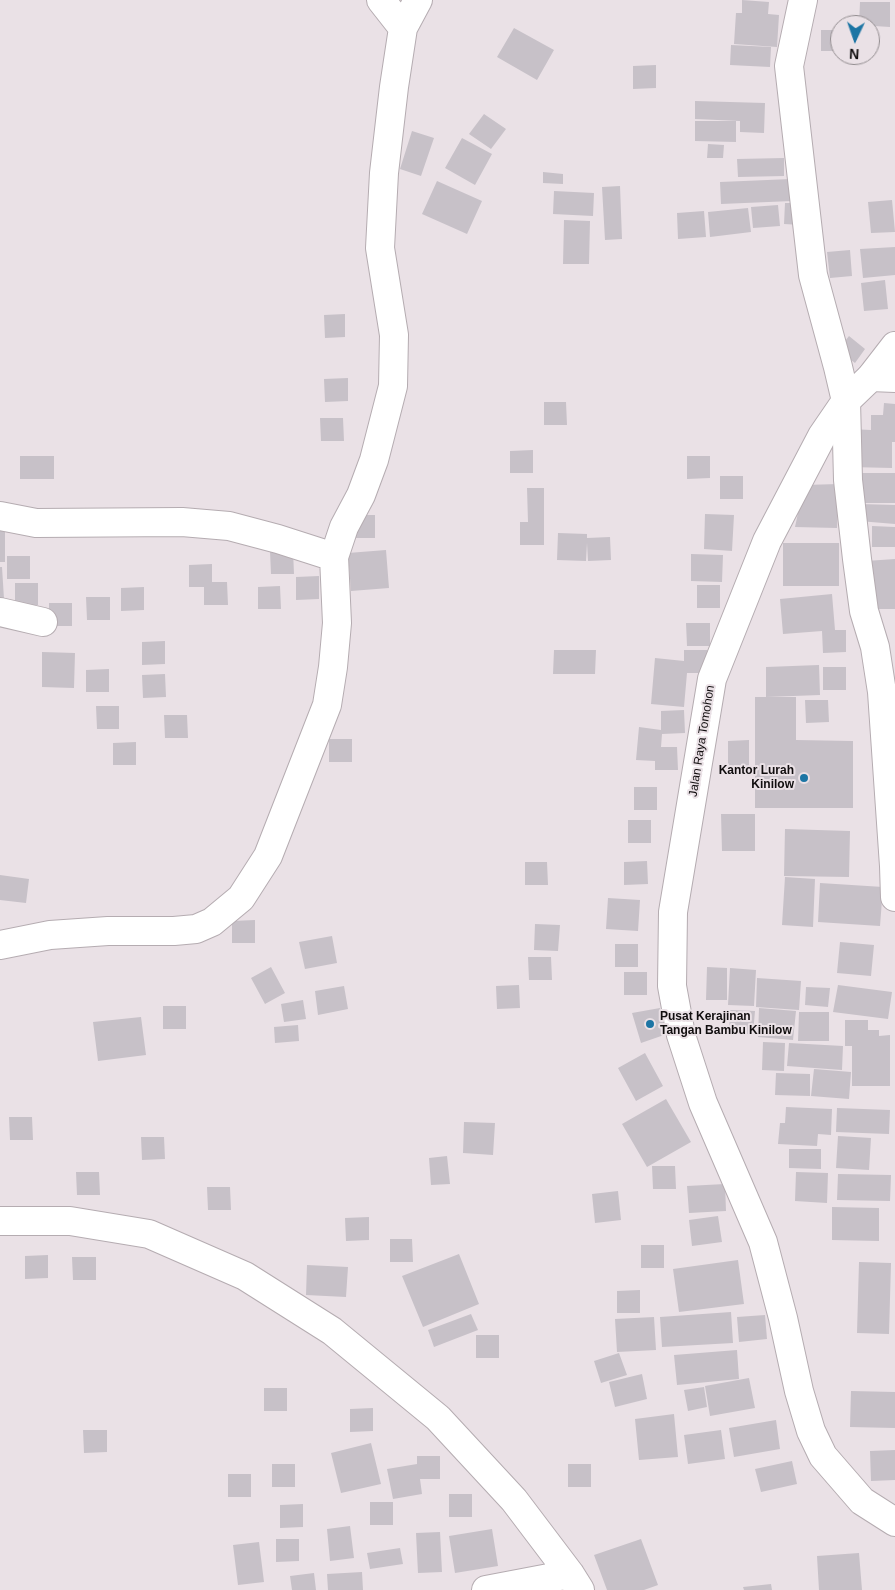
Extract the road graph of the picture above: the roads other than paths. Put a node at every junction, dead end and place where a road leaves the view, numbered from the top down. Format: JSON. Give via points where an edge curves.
{"nodes":[{"id":1,"x":381,"y":0,"type":"edge"},
{"id":2,"x":418,"y":0,"type":"edge"},
{"id":3,"x":803,"y":0,"type":"edge"},
{"id":4,"x":403,"y":28,"type":"junction"},
{"id":5,"x":895,"y":346,"type":"edge"},
{"id":6,"x":883,"y":377,"type":"edge"},
{"id":7,"x":846,"y":401,"type":"junction"},
{"id":8,"x":0,"y":516,"type":"edge"},
{"id":9,"x":334,"y":557,"type":"junction"},
{"id":10,"x":0,"y":612,"type":"edge"},
{"id":11,"x":43,"y":622,"type":"dead end"},
{"id":12,"x":885,"y":646,"type":"edge"},
{"id":13,"x":895,"y":897,"type":"edge"},
{"id":14,"x":0,"y":945,"type":"edge"},
{"id":15,"x":0,"y":1221,"type":"edge"},
{"id":16,"x":895,"y":1522,"type":"edge"},
{"id":17,"x":575,"y":1582,"type":"edge"},
{"id":18,"x":486,"y":1590,"type":"edge"}],
"edges":[{"from":1,"to":4,"type":"main road"},
{"from":2,"to":4,"type":"main road"},
{"from":3,"to":7,"type":"main road","via":[[789,66],[813,274]]},
{"from":4,"to":9,"type":"main road","via":[[384,174],[380,248],[394,335],[393,386],[374,460]]},
{"from":5,"to":6,"type":"main road","name":"Jalan Raya Tomohon"},
{"from":6,"to":7,"type":"main road","name":"Jalan Raya Tomohon"},
{"from":7,"to":12,"type":"main road","via":[[848,480],[864,611]]},
{"from":7,"to":16,"type":"main road","name":"Jalan Raya Tomohon","via":[[822,436],[767,541],[712,679],[674,912],[672,986],[681,1035],[703,1103],[763,1242],[811,1431],[823,1456],[862,1501]]},
{"from":8,"to":9,"type":"main road","via":[[36,522],[182,522],[229,526]]},
{"from":9,"to":14,"type":"main road","via":[[337,623],[327,705],[268,856],[241,898],[212,922],[196,929],[50,935]]},
{"from":10,"to":11,"type":"main road"},
{"from":12,"to":13,"type":"main road","via":[[884,716]]},
{"from":15,"to":17,"type":"main road","via":[[70,1221],[149,1234],[244,1276],[332,1330],[438,1418],[514,1500]]},
{"from":17,"to":18,"type":"main road"}]}
